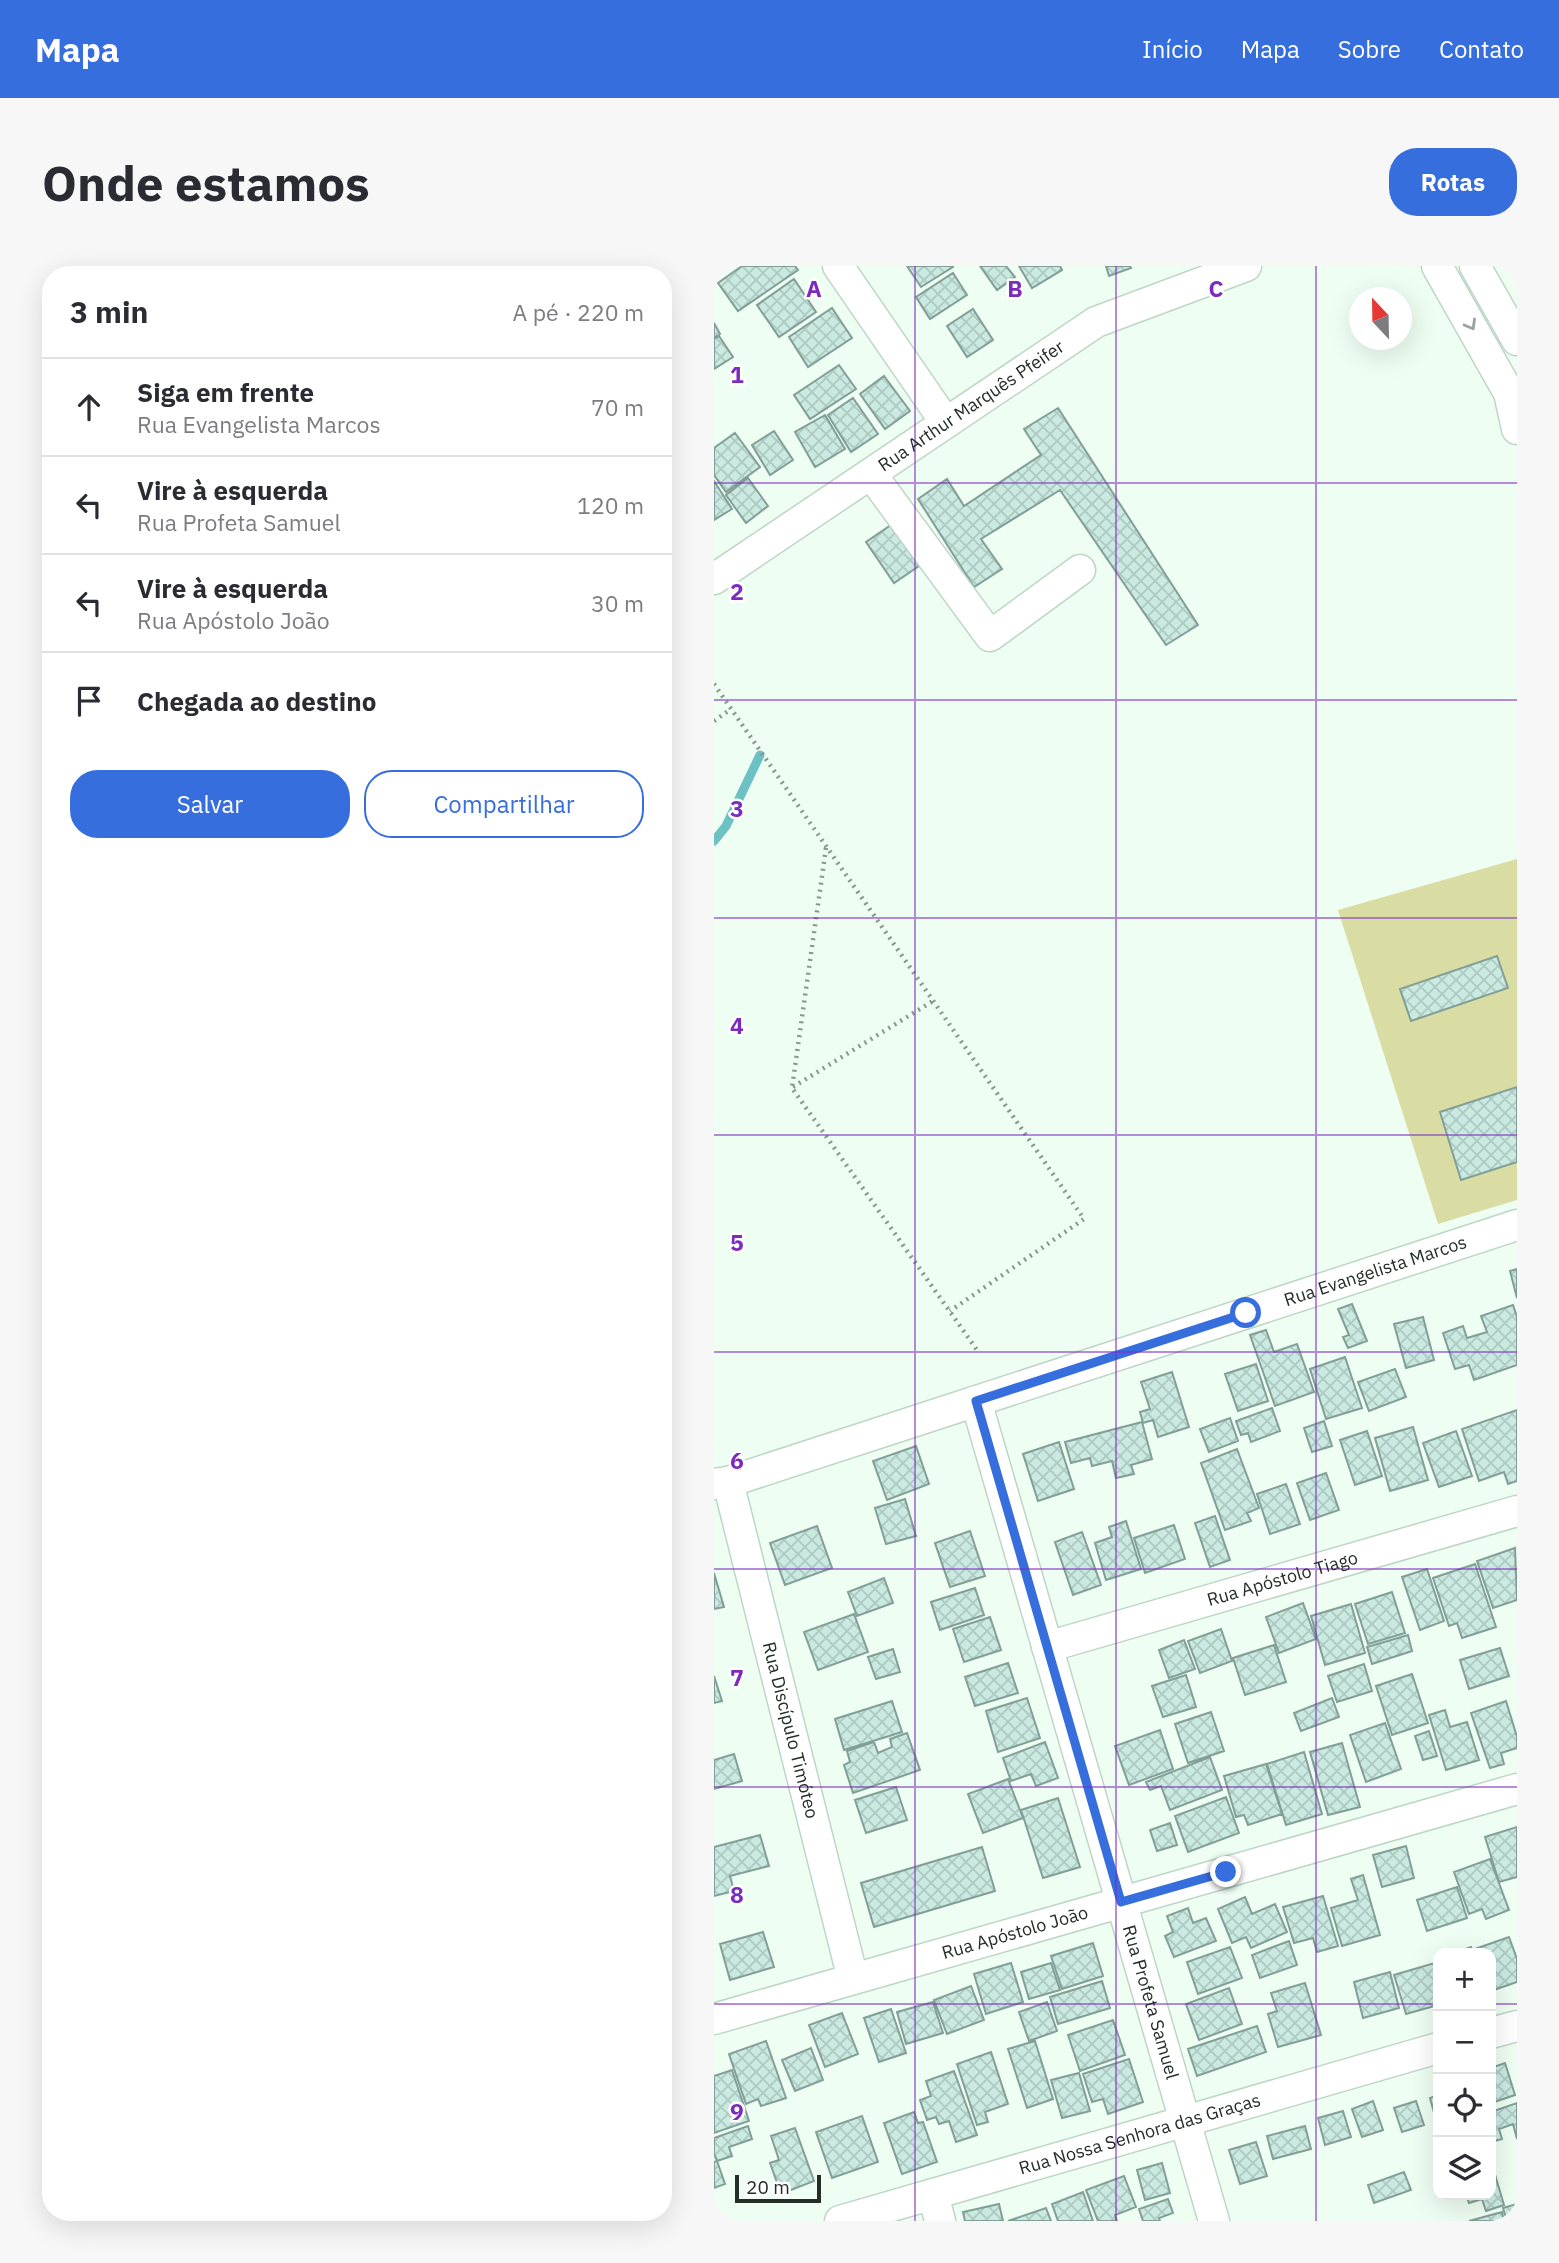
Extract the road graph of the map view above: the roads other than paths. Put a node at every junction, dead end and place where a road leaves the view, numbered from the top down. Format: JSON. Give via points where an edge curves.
{"nodes":[{"id":1,"x":838,"y":266,"type":"edge"},
{"id":2,"x":1246,"y":266,"type":"edge"},
{"id":3,"x":1437,"y":266,"type":"edge"},
{"id":4,"x":1475,"y":266,"type":"edge"},
{"id":5,"x":1517,"y":340,"type":"edge"},
{"id":6,"x":946,"y":423,"type":"junction"},
{"id":7,"x":1517,"y":429,"type":"edge"},
{"id":8,"x":871,"y":474,"type":"junction"},
{"id":9,"x":1080,"y":570,"type":"dead end"},
{"id":10,"x":714,"y":579,"type":"edge"},
{"id":11,"x":1517,"y":1225,"type":"edge"},
{"id":12,"x":976,"y":1401,"type":"junction"},
{"id":13,"x":721,"y":1483,"type":"edge"},
{"id":14,"x":1517,"y":1511,"type":"edge"},
{"id":15,"x":1047,"y":1647,"type":"junction"},
{"id":16,"x":1517,"y":1789,"type":"edge"},
{"id":17,"x":1121,"y":1902,"type":"junction"},
{"id":18,"x":853,"y":1979,"type":"junction"},
{"id":19,"x":714,"y":2019,"type":"edge"},
{"id":20,"x":1517,"y":2026,"type":"edge"},
{"id":21,"x":1496,"y":2032,"type":"edge"},
{"id":22,"x":1433,"y":2049,"type":"edge"},
{"id":23,"x":1184,"y":2122,"type":"junction"},
{"id":24,"x":937,"y":2208,"type":"edge"},
{"id":25,"x":840,"y":2221,"type":"edge"},
{"id":26,"x":1214,"y":2221,"type":"edge"}],
"edges":[{"from":1,"to":6,"type":"street"},
{"from":2,"to":6,"type":"street","name":"Rua Arthur Marquês Pfeifer","via":[[1096,322]]},
{"from":3,"to":7,"type":"street","one_way":true,"via":[[1509,393]]},
{"from":4,"to":5,"type":"street"},
{"from":6,"to":8,"type":"street","name":"Rua Arthur Marquês Pfeifer"},
{"from":8,"to":9,"type":"street","via":[[990,636]]},
{"from":8,"to":10,"type":"street","name":"Rua Arthur Marquês Pfeifer"},
{"from":11,"to":12,"type":"street","name":"Rua Evangelista Marcos"},
{"from":12,"to":13,"type":"street","name":"Rua Evangelista Marcos"},
{"from":12,"to":15,"type":"street","name":"Rua Profeta Samuel"},
{"from":13,"to":18,"type":"street","name":"Rua Discípulo Timóteo"},
{"from":14,"to":15,"type":"street","name":"Rua Apóstolo Tiago"},
{"from":15,"to":17,"type":"street","name":"Rua Profeta Samuel"},
{"from":16,"to":17,"type":"street","name":"Rua Apóstolo João"},
{"from":17,"to":18,"type":"street","name":"Rua Apóstolo João"},
{"from":17,"to":23,"type":"street","name":"Rua Profeta Samuel"},
{"from":18,"to":19,"type":"street","name":"Rua Apóstolo João"},
{"from":20,"to":21,"type":"street"},
{"from":22,"to":23,"type":"street","name":"Rua Nossa Senhora das Graças"},
{"from":23,"to":24,"type":"street","name":"Rua Nossa Senhora das Graças"},
{"from":23,"to":26,"type":"street","name":"Rua Profeta Samuel"},
{"from":24,"to":25,"type":"street","name":"Rua Nossa Senhora das Graças"}]}
